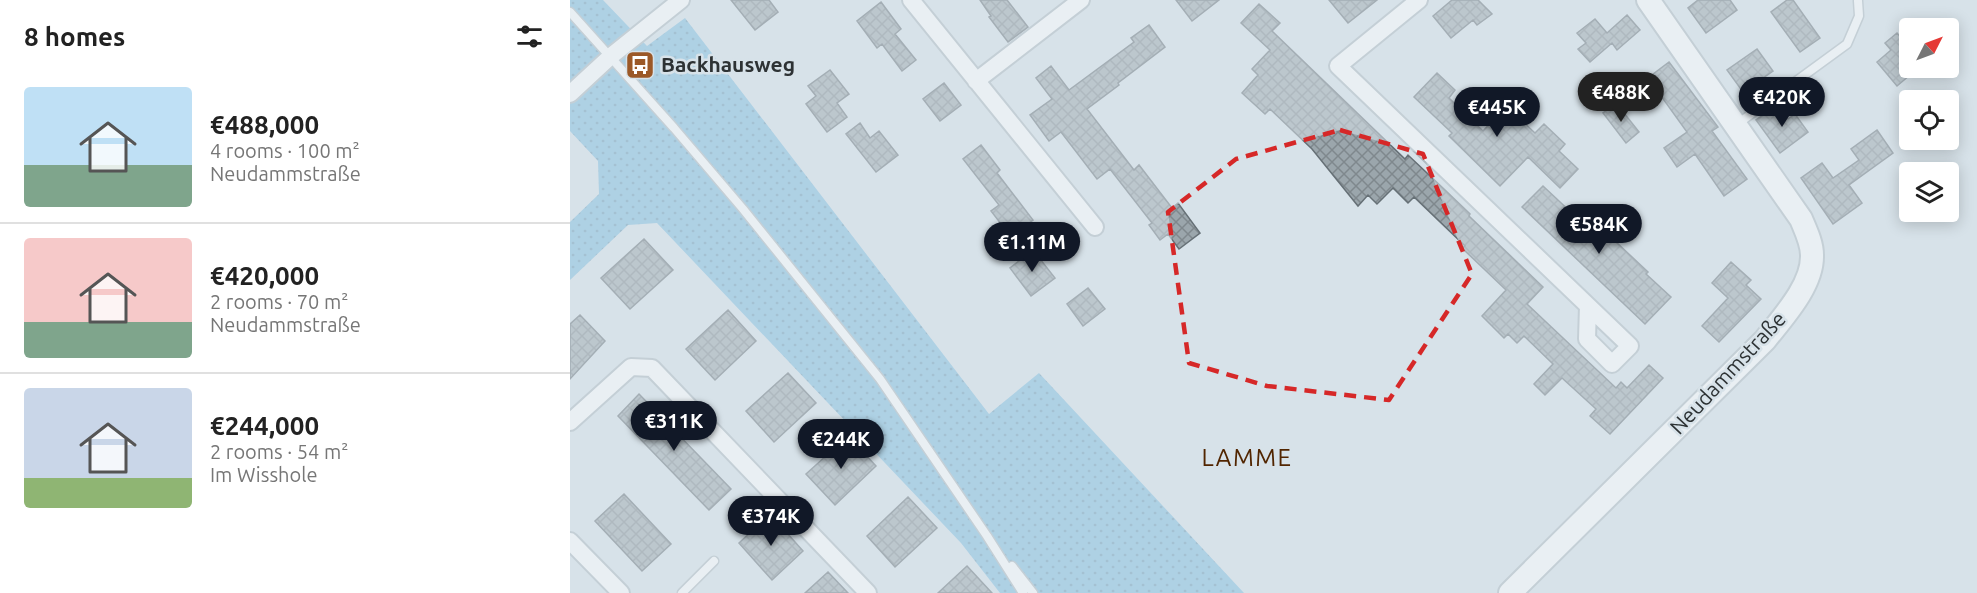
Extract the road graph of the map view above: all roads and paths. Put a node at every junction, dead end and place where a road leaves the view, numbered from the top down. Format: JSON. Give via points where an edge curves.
{"nodes":[{"id":1,"x":681,"y":0,"type":"edge"},
{"id":2,"x":911,"y":0,"type":"edge"},
{"id":3,"x":1081,"y":0,"type":"edge"},
{"id":4,"x":1419,"y":0,"type":"edge"},
{"id":5,"x":1648,"y":0,"type":"edge"},
{"id":6,"x":1858,"y":1,"type":"edge"},
{"id":7,"x":570,"y":12,"type":"edge"},
{"id":8,"x":611,"y":56,"type":"junction"},
{"id":9,"x":976,"y":81,"type":"junction"},
{"id":10,"x":570,"y":94,"type":"edge"},
{"id":11,"x":1736,"y":125,"type":"junction"},
{"id":12,"x":1095,"y":227,"type":"dead end"},
{"id":13,"x":1588,"y":306,"type":"dead end"},
{"id":14,"x":570,"y":422,"type":"edge"},
{"id":15,"x":987,"y":536,"type":"junction"},
{"id":16,"x":570,"y":541,"type":"edge"},
{"id":17,"x":714,"y":561,"type":"dead end"},
{"id":18,"x":621,"y":593,"type":"edge"},
{"id":19,"x":681,"y":593,"type":"edge"},
{"id":20,"x":868,"y":593,"type":"edge"},
{"id":21,"x":1023,"y":593,"type":"edge"},
{"id":22,"x":1033,"y":593,"type":"edge"},
{"id":23,"x":1510,"y":593,"type":"edge"}],
"edges":[{"from":1,"to":8,"type":"street"},
{"from":2,"to":9,"type":"street"},
{"from":3,"to":9,"type":"street"},
{"from":4,"to":13,"type":"street","via":[[1338,66]]},
{"from":5,"to":11,"type":"main road","name":"Neudammstraße"},
{"from":6,"to":11,"type":"lane","via":[[1858,16],[1847,44]]},
{"from":7,"to":8,"type":"lane"},
{"from":8,"to":10,"type":"street"},
{"from":8,"to":15,"type":"lane","via":[[743,209],[880,379]]},
{"from":9,"to":12,"type":"street"},
{"from":11,"to":23,"type":"main road","name":"Neudammstraße","via":[[1801,219],[1812,254],[1806,282],[1766,340]]},
{"from":14,"to":20,"type":"street","via":[[631,367],[652,368]]},
{"from":15,"to":21,"type":"lane"},
{"from":15,"to":22,"type":"lane"},
{"from":16,"to":18,"type":"street"},
{"from":17,"to":19,"type":"lane"}]}
